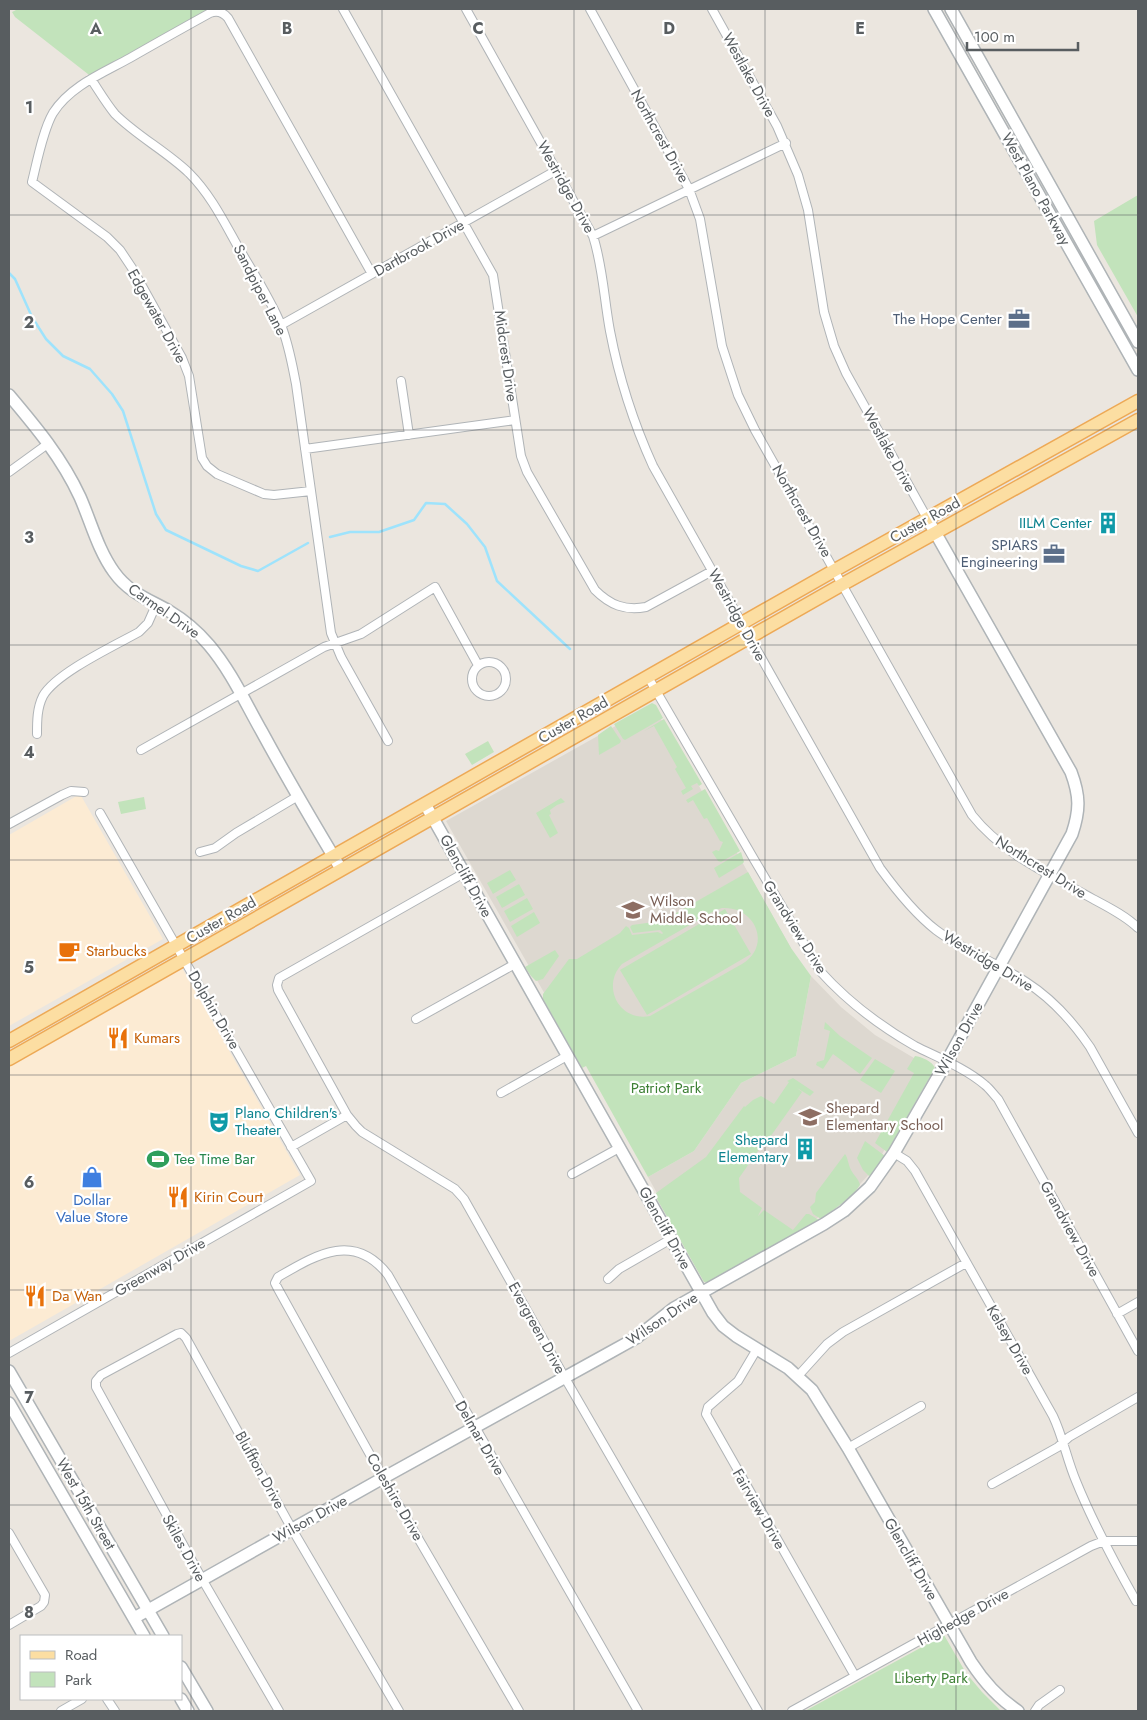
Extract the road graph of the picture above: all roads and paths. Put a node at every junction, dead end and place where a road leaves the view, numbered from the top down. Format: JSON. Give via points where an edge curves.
{"nodes":[{"id":1,"x":343,"y":9,"type":"edge"},
{"id":2,"x":466,"y":9,"type":"edge"},
{"id":3,"x":590,"y":9,"type":"edge"},
{"id":4,"x":712,"y":9,"type":"edge"},
{"id":5,"x":934,"y":9,"type":"edge"},
{"id":6,"x":951,"y":9,"type":"edge"},
{"id":7,"x":91,"y":80,"type":"junction"},
{"id":8,"x":786,"y":143,"type":"junction"},
{"id":9,"x":557,"y":170,"type":"junction"},
{"id":10,"x":1034,"y":185,"type":"junction"},
{"id":11,"x":689,"y":189,"type":"junction"},
{"id":12,"x":464,"y":222,"type":"junction"},
{"id":13,"x":1076,"y":229,"type":"junction"},
{"id":14,"x":593,"y":236,"type":"junction"},
{"id":15,"x":372,"y":274,"type":"junction"},
{"id":16,"x":281,"y":326,"type":"junction"},
{"id":17,"x":1138,"y":342,"type":"edge"},
{"id":18,"x":1138,"y":370,"type":"edge"},
{"id":19,"x":401,"y":381,"type":"dead end"},
{"id":20,"x":9,"y":395,"type":"edge"},
{"id":21,"x":1138,"y":401,"type":"edge"},
{"id":22,"x":515,"y":420,"type":"junction"},
{"id":23,"x":1138,"y":420,"type":"edge"},
{"id":24,"x":409,"y":435,"type":"junction"},
{"id":25,"x":48,"y":443,"type":"junction"},
{"id":26,"x":305,"y":449,"type":"junction"},
{"id":27,"x":9,"y":472,"type":"edge"},
{"id":28,"x":311,"y":491,"type":"junction"},
{"id":29,"x":927,"y":518,"type":"junction"},
{"id":30,"x":936,"y":533,"type":"junction"},
{"id":31,"x":835,"y":570,"type":"junction"},
{"id":32,"x":712,"y":571,"type":"junction"},
{"id":33,"x":843,"y":584,"type":"junction"},
{"id":34,"x":156,"y":605,"type":"junction"},
{"id":35,"x":742,"y":624,"type":"junction"},
{"id":36,"x":750,"y":638,"type":"junction"},
{"id":37,"x":334,"y":643,"type":"junction"},
{"id":38,"x":478,"y":665,"type":"junction"},
{"id":39,"x":648,"y":677,"type":"junction"},
{"id":40,"x":656,"y":691,"type":"junction"},
{"id":41,"x":240,"y":694,"type":"junction"},
{"id":42,"x":37,"y":734,"type":"dead end"},
{"id":43,"x":388,"y":741,"type":"dead end"},
{"id":44,"x":141,"y":750,"type":"dead end"},
{"id":45,"x":84,"y":792,"type":"dead end"},
{"id":46,"x":298,"y":796,"type":"junction"},
{"id":47,"x":424,"y":804,"type":"junction"},
{"id":48,"x":100,"y":813,"type":"dead end"},
{"id":49,"x":433,"y":817,"type":"junction"},
{"id":50,"x":9,"y":824,"type":"edge"},
{"id":51,"x":200,"y":852,"type":"dead end"},
{"id":52,"x":333,"y":856,"type":"junction"},
{"id":53,"x":341,"y":869,"type":"junction"},
{"id":54,"x":464,"y":873,"type":"junction"},
{"id":55,"x":1050,"y":875,"type":"junction"},
{"id":56,"x":1138,"y":928,"type":"edge"},
{"id":57,"x":177,"y":945,"type":"junction"},
{"id":58,"x":184,"y":958,"type":"junction"},
{"id":59,"x":515,"y":964,"type":"junction"},
{"id":60,"x":998,"y":967,"type":"junction"},
{"id":61,"x":75,"y":1004,"type":"junction"},
{"id":62,"x":83,"y":1016,"type":"junction"},
{"id":63,"x":416,"y":1019,"type":"dead end"},
{"id":64,"x":9,"y":1041,"type":"edge"},
{"id":65,"x":568,"y":1056,"type":"junction"},
{"id":66,"x":9,"y":1059,"type":"edge"},
{"id":67,"x":947,"y":1061,"type":"junction"},
{"id":68,"x":502,"y":1093,"type":"dead end"},
{"id":69,"x":347,"y":1115,"type":"junction"},
{"id":70,"x":1138,"y":1133,"type":"edge"},
{"id":71,"x":292,"y":1147,"type":"junction"},
{"id":72,"x":619,"y":1148,"type":"junction"},
{"id":73,"x":894,"y":1153,"type":"junction"},
{"id":74,"x":572,"y":1174,"type":"dead end"},
{"id":75,"x":311,"y":1181,"type":"joint"},
{"id":76,"x":671,"y":1239,"type":"junction"},
{"id":77,"x":966,"y":1263,"type":"junction"},
{"id":78,"x":608,"y":1279,"type":"dead end"},
{"id":79,"x":276,"y":1280,"type":"joint"},
{"id":80,"x":701,"y":1293,"type":"junction"},
{"id":81,"x":1138,"y":1302,"type":"edge"},
{"id":82,"x":1117,"y":1314,"type":"junction"},
{"id":83,"x":181,"y":1333,"type":"joint"},
{"id":84,"x":757,"y":1350,"type":"junction"},
{"id":85,"x":1138,"y":1350,"type":"edge"},
{"id":86,"x":9,"y":1353,"type":"edge"},
{"id":87,"x":9,"y":1372,"type":"edge"},
{"id":88,"x":798,"y":1376,"type":"junction"},
{"id":89,"x":565,"y":1378,"type":"junction"},
{"id":90,"x":1138,"y":1397,"type":"edge"},
{"id":91,"x":9,"y":1403,"type":"edge"},
{"id":92,"x":921,"y":1406,"type":"dead end"},
{"id":93,"x":474,"y":1427,"type":"junction"},
{"id":94,"x":1064,"y":1442,"type":"junction"},
{"id":95,"x":848,"y":1448,"type":"junction"},
{"id":96,"x":383,"y":1478,"type":"junction"},
{"id":97,"x":992,"y":1484,"type":"dead end"},
{"id":98,"x":292,"y":1529,"type":"junction"},
{"id":99,"x":9,"y":1532,"type":"edge"},
{"id":100,"x":1104,"y":1541,"type":"junction"},
{"id":101,"x":1138,"y":1541,"type":"edge"},
{"id":102,"x":202,"y":1579,"type":"junction"},
{"id":103,"x":1136,"y":1601,"type":"dead end"},
{"id":104,"x":148,"y":1610,"type":"junction"},
{"id":105,"x":134,"y":1618,"type":"junction"},
{"id":106,"x":9,"y":1625,"type":"edge"},
{"id":107,"x":949,"y":1625,"type":"junction"},
{"id":108,"x":143,"y":1635,"type":"edge"},
{"id":109,"x":162,"y":1635,"type":"edge"},
{"id":110,"x":182,"y":1670,"type":"edge"},
{"id":111,"x":856,"y":1676,"type":"junction"},
{"id":112,"x":1060,"y":1690,"type":"dead end"},
{"id":113,"x":80,"y":1700,"type":"edge"},
{"id":114,"x":109,"y":1700,"type":"edge"},
{"id":115,"x":181,"y":1700,"type":"edge"},
{"id":116,"x":61,"y":1711,"type":"edge"},
{"id":117,"x":115,"y":1711,"type":"edge"},
{"id":118,"x":188,"y":1711,"type":"edge"},
{"id":119,"x":207,"y":1711,"type":"edge"},
{"id":120,"x":279,"y":1711,"type":"edge"},
{"id":121,"x":398,"y":1711,"type":"edge"},
{"id":122,"x":519,"y":1711,"type":"edge"},
{"id":123,"x":638,"y":1711,"type":"edge"},
{"id":124,"x":758,"y":1711,"type":"edge"},
{"id":125,"x":792,"y":1711,"type":"edge"},
{"id":126,"x":1018,"y":1711,"type":"edge"},
{"id":127,"x":1035,"y":1711,"type":"edge"}],
"edges":[{"from":1,"to":12,"type":"street","name":"Midcrest Drive"},
{"from":2,"to":9,"type":"street","name":"Westridge Drive"},
{"from":3,"to":11,"type":"street","name":"Northcrest Drive"},
{"from":4,"to":8,"type":"street","name":"Westlake Drive"},
{"from":5,"to":10,"type":"street","name":"West Plano Parkway"},
{"from":6,"to":13,"type":"street","name":"West Plano Parkway"},
{"from":7,"to":15,"type":"street","via":[[214,12],[222,13],[228,18]]},
{"from":7,"to":16,"type":"street","name":"Sandpiper Lane","via":[[115,114],[170,156],[208,195]]},
{"from":7,"to":28,"type":"street","name":"Edgewater Drive","via":[[72,91],[52,115],[32,182],[107,237],[132,268],[189,376],[202,458],[207,466],[217,474],[264,494]]},
{"from":8,"to":11,"type":"street"},
{"from":8,"to":29,"type":"street","name":"Westlake Drive","via":[[808,210],[824,312],[834,346]]},
{"from":9,"to":12,"type":"street","name":"Dartbrook Drive"},
{"from":9,"to":14,"type":"street","name":"Westridge Drive"},
{"from":10,"to":13,"type":"street","via":[[1048,190]]},
{"from":10,"to":18,"type":"street","name":"West Plano Parkway"},
{"from":11,"to":14,"type":"street"},
{"from":11,"to":31,"type":"street","name":"Northcrest Drive","via":[[702,227],[722,346],[738,395]]},
{"from":12,"to":15,"type":"street","name":"Dartbrook Drive"},
{"from":12,"to":22,"type":"street","name":"Midcrest Drive","via":[[493,275]]},
{"from":13,"to":17,"type":"street","name":"West Plano Parkway"},
{"from":14,"to":32,"type":"street","name":"Westridge Drive","via":[[628,405],[653,466]]},
{"from":15,"to":16,"type":"street","name":"Dartbrook Drive"},
{"from":16,"to":26,"type":"street","name":"Sandpiper Lane","via":[[290,354]]},
{"from":19,"to":24,"type":"street"},
{"from":20,"to":25,"type":"street","name":"Carmel Drive"},
{"from":21,"to":29,"type":"main road","name":"Custer Road"},
{"from":22,"to":24,"type":"street"},
{"from":22,"to":32,"type":"street","name":"Midcrest Drive","via":[[527,472],[595,590],[605,600],[623,608],[646,607]]},
{"from":23,"to":30,"type":"main road","name":"Custer Road"},
{"from":24,"to":26,"type":"street"},
{"from":25,"to":27,"type":"street"},
{"from":25,"to":34,"type":"street","name":"Carmel Drive","via":[[80,496],[103,553],[115,572],[129,588]]},
{"from":26,"to":28,"type":"street","name":"Sandpiper Lane"},
{"from":28,"to":37,"type":"street","name":"Sandpiper Lane"},
{"from":29,"to":30,"type":"street","name":"Westlake Drive"},
{"from":29,"to":31,"type":"main road","name":"Custer Road"},
{"from":30,"to":33,"type":"main road","name":"Custer Road"},
{"from":30,"to":55,"type":"street","name":"Westlake Drive","via":[[1076,786],[1079,795],[1077,819]]},
{"from":31,"to":33,"type":"street","name":"Northcrest Drive"},
{"from":31,"to":35,"type":"main road","name":"Custer Road"},
{"from":32,"to":35,"type":"street","name":"Westridge Drive"},
{"from":33,"to":36,"type":"main road","name":"Custer Road"},
{"from":33,"to":55,"type":"street","name":"Northcrest Drive","via":[[972,815],[1001,845]]},
{"from":34,"to":41,"type":"street","name":"Carmel Drive","via":[[187,623],[204,639],[229,672]]},
{"from":34,"to":42,"type":"street","via":[[148,623],[139,632],[61,676],[50,686],[39,707]]},
{"from":35,"to":36,"type":"street","name":"Westridge Drive"},
{"from":35,"to":39,"type":"main road","name":"Custer Road"},
{"from":36,"to":40,"type":"main road","name":"Custer Road"},
{"from":36,"to":60,"type":"street","name":"Westridge Drive","via":[[892,884],[935,929]]},
{"from":37,"to":38,"type":"street","via":[[360,634],[435,587]]},
{"from":37,"to":41,"type":"street"},
{"from":37,"to":43,"type":"street"},
{"from":38,"to":38,"type":"street","via":[[472,676],[475,690],[487,696],[500,693],[507,681],[503,668],[491,661]]},
{"from":39,"to":40,"type":"street","name":"Grandview Drive"},
{"from":39,"to":47,"type":"main road","name":"Custer Road"},
{"from":40,"to":49,"type":"main road","name":"Custer Road"},
{"from":40,"to":67,"type":"street","name":"Grandview Drive","via":[[820,970],[852,1002],[884,1027]]},
{"from":41,"to":44,"type":"street"},
{"from":41,"to":46,"type":"street","name":"Carmel Drive"},
{"from":45,"to":50,"type":"street","via":[[71,791]]},
{"from":46,"to":51,"type":"street","via":[[215,848]]},
{"from":46,"to":52,"type":"street","name":"Carmel Drive"},
{"from":47,"to":49,"type":"street","name":"Glencliff Drive"},
{"from":47,"to":52,"type":"main road","name":"Custer Road"},
{"from":48,"to":57,"type":"street","name":"Dolphin Drive"},
{"from":49,"to":53,"type":"main road","name":"Custer Road"},
{"from":49,"to":54,"type":"street","name":"Glencliff Drive"},
{"from":52,"to":53,"type":"street","name":"Carmel Drive"},
{"from":52,"to":57,"type":"main road","name":"Custer Road"},
{"from":53,"to":58,"type":"main road","name":"Custer Road"},
{"from":54,"to":59,"type":"street","name":"Glencliff Drive"},
{"from":54,"to":69,"type":"street","name":"Evergreen Drive","via":[[279,978],[278,990]]},
{"from":55,"to":56,"type":"street","name":"Northcrest Drive","via":[[1118,913]]},
{"from":55,"to":60,"type":"street","name":"Wilson Drive"},
{"from":57,"to":58,"type":"street","name":"Dolphin Drive"},
{"from":57,"to":61,"type":"main road","name":"Custer Road"},
{"from":58,"to":62,"type":"main road","name":"Custer Road"},
{"from":58,"to":71,"type":"street","name":"Dolphin Drive"},
{"from":59,"to":63,"type":"street"},
{"from":59,"to":65,"type":"street","name":"Glencliff Drive"},
{"from":60,"to":67,"type":"street","name":"Wilson Drive"},
{"from":60,"to":70,"type":"street","name":"Westridge Drive","via":[[1045,996],[1071,1022],[1090,1047]]},
{"from":61,"to":62,"type":"main road"},
{"from":61,"to":64,"type":"main road","name":"Custer Road"},
{"from":62,"to":66,"type":"main road","name":"Custer Road"},
{"from":65,"to":68,"type":"street"},
{"from":65,"to":72,"type":"street","name":"Glencliff Drive"},
{"from":67,"to":73,"type":"street","name":"Wilson Drive"},
{"from":67,"to":82,"type":"street","name":"Grandview Drive","via":[[986,1085],[998,1099]]},
{"from":69,"to":71,"type":"street"},
{"from":69,"to":89,"type":"street","name":"Evergreen Drive","via":[[362,1132],[460,1193]]},
{"from":71,"to":75,"type":"street","name":"Dolphin Drive"},
{"from":72,"to":74,"type":"street"},
{"from":72,"to":76,"type":"street","name":"Glencliff Drive"},
{"from":73,"to":77,"type":"street","name":"Kelsey Drive","via":[[915,1171]]},
{"from":73,"to":80,"type":"street","name":"Wilson Drive","via":[[872,1185],[844,1211]]},
{"from":75,"to":86,"type":"street","name":"Greenway Drive"},
{"from":76,"to":78,"type":"street","via":[[619,1269]]},
{"from":76,"to":80,"type":"street","name":"Glencliff Drive"},
{"from":77,"to":88,"type":"street","via":[[843,1332],[827,1344]]},
{"from":77,"to":94,"type":"street","name":"Kelsey Drive","via":[[1053,1416]]},
{"from":79,"to":93,"type":"street","name":"Delmar Drive","via":[[327,1252],[354,1251],[376,1262],[388,1275]]},
{"from":79,"to":96,"type":"street","name":"Coleshire Drive"},
{"from":80,"to":84,"type":"street","name":"Glencliff Drive","via":[[723,1326]]},
{"from":80,"to":89,"type":"street","name":"Wilson Drive","via":[[674,1308],[631,1341]]},
{"from":81,"to":82,"type":"street"},
{"from":82,"to":85,"type":"street","name":"Grandview Drive"},
{"from":83,"to":98,"type":"street","name":"Bluffton Drive"},
{"from":83,"to":102,"type":"street","name":"Skiles Drive","via":[[96,1381],[98,1392]]},
{"from":84,"to":88,"type":"street","name":"Glencliff Drive"},
{"from":84,"to":111,"type":"street","name":"Fairview Drive","via":[[738,1382],[713,1402],[706,1414]]},
{"from":87,"to":104,"type":"street","name":"West 15th Street"},
{"from":88,"to":95,"type":"street","name":"Glencliff Drive","via":[[819,1400]]},
{"from":89,"to":93,"type":"street","name":"Wilson Drive"},
{"from":89,"to":124,"type":"street","name":"Evergreen Drive"},
{"from":90,"to":94,"type":"street"},
{"from":91,"to":105,"type":"street","name":"West 15th Street"},
{"from":92,"to":95,"type":"street"},
{"from":93,"to":96,"type":"street","name":"Wilson Drive"},
{"from":93,"to":123,"type":"street","name":"Delmar Drive"},
{"from":94,"to":97,"type":"street"},
{"from":94,"to":100,"type":"street","name":"Kelsey Drive","via":[[1081,1495]]},
{"from":95,"to":107,"type":"street","name":"Glencliff Drive"},
{"from":96,"to":98,"type":"street","name":"Wilson Drive"},
{"from":96,"to":122,"type":"street","name":"Coleshire Drive"},
{"from":98,"to":102,"type":"street","name":"Wilson Drive"},
{"from":98,"to":121,"type":"street","name":"Bluffton Drive"},
{"from":99,"to":106,"type":"street","via":[[45,1595],[41,1606]]},
{"from":100,"to":101,"type":"street","name":"Highedge Drive"},
{"from":100,"to":103,"type":"street","name":"Kelsey Drive"},
{"from":100,"to":107,"type":"street","name":"Highedge Drive"},
{"from":102,"to":104,"type":"street","name":"Wilson Drive"},
{"from":102,"to":120,"type":"street","name":"Skiles Drive"},
{"from":104,"to":105,"type":"street","name":"Wilson Drive"},
{"from":104,"to":109,"type":"street","name":"West 15th Street"},
{"from":105,"to":108,"type":"street","name":"West 15th Street"},
{"from":107,"to":111,"type":"street","name":"Highedge Drive"},
{"from":107,"to":126,"type":"street","name":"Glencliff Drive","via":[[982,1678],[1004,1702]]},
{"from":110,"to":119,"type":"street"},
{"from":111,"to":125,"type":"street","name":"Highedge Drive"},
{"from":112,"to":127,"type":"street"},
{"from":113,"to":116,"type":"street"},
{"from":114,"to":117,"type":"street"},
{"from":115,"to":118,"type":"street"}]}
